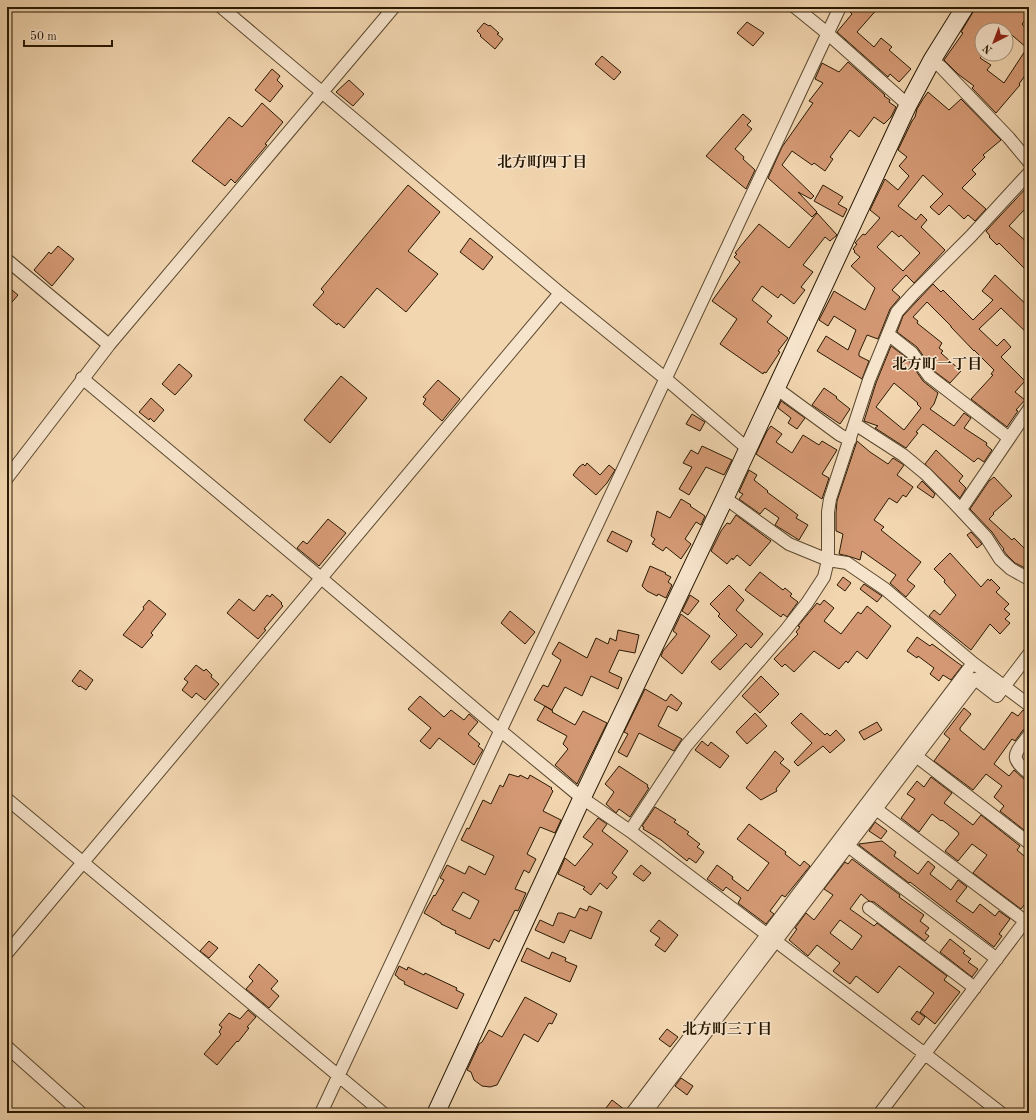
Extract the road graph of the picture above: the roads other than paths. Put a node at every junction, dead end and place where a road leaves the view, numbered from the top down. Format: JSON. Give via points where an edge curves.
{"nodes":[{"id":1,"x":221,"y":7,"type":"edge"},
{"id":2,"x":394,"y":7,"type":"edge"},
{"id":3,"x":795,"y":7,"type":"edge"},
{"id":4,"x":840,"y":7,"type":"edge"},
{"id":5,"x":965,"y":7,"type":"edge"},
{"id":6,"x":827,"y":33,"type":"junction"},
{"id":7,"x":932,"y":60,"type":"junction"},
{"id":8,"x":323,"y":93,"type":"junction"},
{"id":9,"x":908,"y":105,"type":"junction"},
{"id":10,"x":1029,"y":162,"type":"edge"},
{"id":11,"x":1029,"y":173,"type":"edge"},
{"id":12,"x":7,"y":260,"type":"edge"},
{"id":13,"x":560,"y":293,"type":"junction"},
{"id":14,"x":888,"y":334,"type":"junction"},
{"id":15,"x":109,"y":345,"type":"junction"},
{"id":16,"x":82,"y":378,"type":"junction"},
{"id":17,"x":666,"y":379,"type":"junction"},
{"id":18,"x":776,"y":388,"type":"junction"},
{"id":19,"x":1029,"y":409,"type":"edge"},
{"id":20,"x":855,"y":424,"type":"junction"},
{"id":21,"x":1009,"y":438,"type":"junction"},
{"id":22,"x":850,"y":440,"type":"junction"},
{"id":23,"x":748,"y":449,"type":"junction"},
{"id":24,"x":7,"y":478,"type":"edge"},
{"id":25,"x":725,"y":498,"type":"junction"},
{"id":26,"x":960,"y":509,"type":"junction"},
{"id":27,"x":828,"y":560,"type":"junction"},
{"id":28,"x":321,"y":578,"type":"junction"},
{"id":29,"x":1029,"y":579,"type":"edge"},
{"id":30,"x":1029,"y":654,"type":"edge"},
{"id":31,"x":973,"y":663,"type":"junction"},
{"id":32,"x":1004,"y":687,"type":"junction"},
{"id":33,"x":1029,"y":705,"type":"edge"},
{"id":34,"x":501,"y":731,"type":"junction"},
{"id":35,"x":1029,"y":735,"type":"edge"},
{"id":36,"x":916,"y":756,"type":"junction"},
{"id":37,"x":1029,"y":773,"type":"edge"},
{"id":38,"x":582,"y":798,"type":"junction"},
{"id":39,"x":7,"y":799,"type":"edge"},
{"id":40,"x":876,"y":809,"type":"junction"},
{"id":41,"x":630,"y":832,"type":"junction"},
{"id":42,"x":1029,"y":843,"type":"edge"},
{"id":43,"x":848,"y":846,"type":"junction"},
{"id":44,"x":84,"y":863,"type":"junction"},
{"id":45,"x":869,"y":908,"type":"dead end"},
{"id":46,"x":1027,"y":919,"type":"edge"},
{"id":47,"x":766,"y":934,"type":"junction"},
{"id":48,"x":776,"y":942,"type":"junction"},
{"id":49,"x":7,"y":953,"type":"edge"},
{"id":50,"x":997,"y":959,"type":"junction"},
{"id":51,"x":975,"y":988,"type":"junction"},
{"id":52,"x":7,"y":1047,"type":"edge"},
{"id":53,"x":925,"y":1054,"type":"junction"},
{"id":54,"x":338,"y":1076,"type":"junction"},
{"id":55,"x":81,"y":1113,"type":"edge"},
{"id":56,"x":321,"y":1113,"type":"edge"},
{"id":57,"x":383,"y":1113,"type":"edge"},
{"id":58,"x":436,"y":1113,"type":"edge"},
{"id":59,"x":632,"y":1113,"type":"edge"},
{"id":60,"x":645,"y":1113,"type":"edge"},
{"id":61,"x":880,"y":1113,"type":"edge"},
{"id":62,"x":1001,"y":1113,"type":"edge"}],
"edges":[{"from":1,"to":8,"type":"street"},
{"from":2,"to":8,"type":"street"},
{"from":3,"to":6,"type":"street"},
{"from":4,"to":6,"type":"street"},
{"from":5,"to":7,"type":"street"},
{"from":6,"to":9,"type":"street"},
{"from":6,"to":17,"type":"street"},
{"from":7,"to":9,"type":"street"},
{"from":7,"to":10,"type":"street"},
{"from":8,"to":13,"type":"street"},
{"from":8,"to":15,"type":"street"},
{"from":9,"to":18,"type":"street"},
{"from":11,"to":14,"type":"street","via":[[897,312]]},
{"from":12,"to":15,"type":"street"},
{"from":13,"to":17,"type":"street"},
{"from":13,"to":28,"type":"street"},
{"from":14,"to":20,"type":"street","via":[[869,380]]},
{"from":14,"to":21,"type":"street","via":[[912,353],[929,376]]},
{"from":15,"to":16,"type":"street"},
{"from":16,"to":24,"type":"street"},
{"from":16,"to":28,"type":"street"},
{"from":17,"to":23,"type":"street"},
{"from":17,"to":34,"type":"street"},
{"from":18,"to":22,"type":"street"},
{"from":18,"to":23,"type":"street"},
{"from":19,"to":21,"type":"street"},
{"from":20,"to":22,"type":"street"},
{"from":20,"to":26,"type":"street","via":[[926,474]]},
{"from":21,"to":26,"type":"street"},
{"from":22,"to":27,"type":"street","via":[[830,499]]},
{"from":23,"to":25,"type":"street"},
{"from":25,"to":27,"type":"street","via":[[789,544]]},
{"from":25,"to":38,"type":"street"},
{"from":26,"to":29,"type":"street","via":[[986,538],[1000,559]]},
{"from":27,"to":31,"type":"street","via":[[847,563],[884,588]]},
{"from":27,"to":41,"type":"street","via":[[824,577],[807,603],[686,746]]},
{"from":28,"to":34,"type":"street"},
{"from":28,"to":44,"type":"street"},
{"from":30,"to":32,"type":"street"},
{"from":31,"to":32,"type":"street"},
{"from":31,"to":47,"type":"street"},
{"from":32,"to":33,"type":"street"},
{"from":32,"to":36,"type":"street","via":[[997,696],[975,679]]},
{"from":34,"to":38,"type":"street"},
{"from":34,"to":54,"type":"street"},
{"from":35,"to":37,"type":"street","via":[[1015,755],[1015,760]]},
{"from":36,"to":40,"type":"street"},
{"from":36,"to":42,"type":"street"},
{"from":38,"to":41,"type":"street"},
{"from":38,"to":58,"type":"street"},
{"from":39,"to":44,"type":"street"},
{"from":40,"to":43,"type":"street"},
{"from":40,"to":46,"type":"street"},
{"from":41,"to":47,"type":"street"},
{"from":43,"to":48,"type":"street"},
{"from":43,"to":50,"type":"street"},
{"from":44,"to":49,"type":"street"},
{"from":44,"to":54,"type":"street"},
{"from":45,"to":51,"type":"street"},
{"from":46,"to":50,"type":"street"},
{"from":47,"to":48,"type":"street"},
{"from":47,"to":59,"type":"street"},
{"from":48,"to":53,"type":"street"},
{"from":48,"to":60,"type":"street"},
{"from":50,"to":51,"type":"street"},
{"from":51,"to":53,"type":"street"},
{"from":52,"to":55,"type":"street"},
{"from":53,"to":61,"type":"street"},
{"from":53,"to":62,"type":"street"},
{"from":54,"to":56,"type":"street"},
{"from":54,"to":57,"type":"street"}]}
